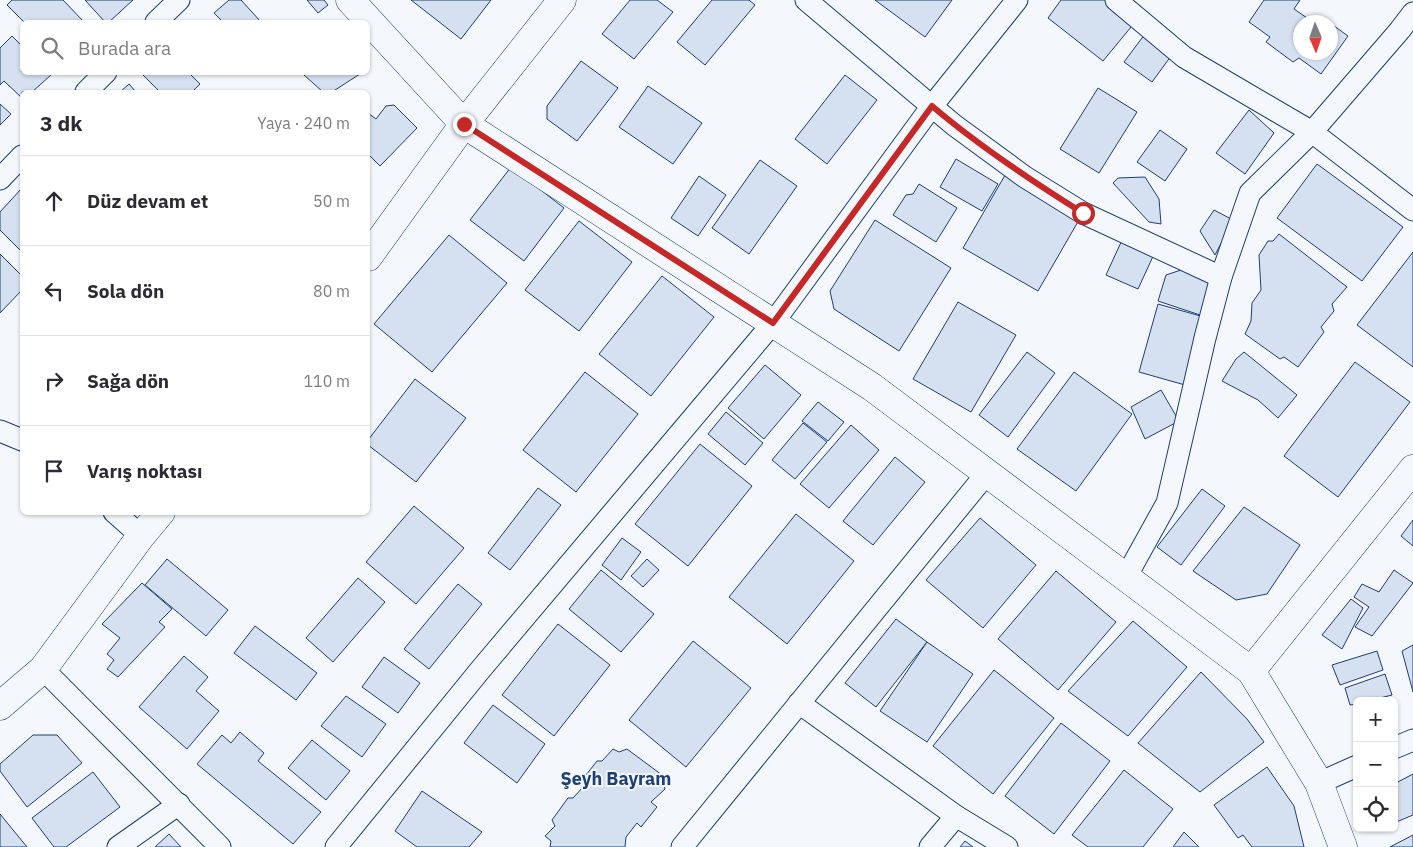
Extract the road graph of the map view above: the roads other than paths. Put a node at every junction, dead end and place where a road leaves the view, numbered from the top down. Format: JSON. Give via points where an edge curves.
{"nodes":[{"id":1,"x":179,"y":0,"type":"edge"},
{"id":2,"x":350,"y":0,"type":"edge"},
{"id":3,"x":562,"y":0,"type":"edge"},
{"id":4,"x":806,"y":0,"type":"edge"},
{"id":5,"x":1017,"y":0,"type":"edge"},
{"id":6,"x":1116,"y":0,"type":"edge"},
{"id":7,"x":1413,"y":12,"type":"edge"},
{"id":8,"x":158,"y":20,"type":"edge"},
{"id":9,"x":368,"y":20,"type":"edge"},
{"id":10,"x":370,"y":22,"type":"edge"},
{"id":11,"x":103,"y":75,"type":"edge"},
{"id":12,"x":88,"y":90,"type":"edge"},
{"id":13,"x":932,"y":106,"type":"junction"},
{"id":14,"x":464,"y":124,"type":"junction"},
{"id":15,"x":1312,"y":132,"type":"junction"},
{"id":16,"x":20,"y":158,"type":"edge"},
{"id":17,"x":0,"y":179,"type":"edge"},
{"id":18,"x":1413,"y":210,"type":"edge"},
{"id":19,"x":370,"y":254,"type":"edge"},
{"id":20,"x":1221,"y":277,"type":"junction"},
{"id":21,"x":773,"y":323,"type":"junction"},
{"id":22,"x":0,"y":431,"type":"edge"},
{"id":23,"x":20,"y":439,"type":"edge"},
{"id":24,"x":1413,"y":469,"type":"edge"},
{"id":25,"x":987,"y":473,"type":"junction"},
{"id":26,"x":117,"y":515,"type":"edge"},
{"id":27,"x":158,"y":515,"type":"edge"},
{"id":28,"x":141,"y":536,"type":"junction"},
{"id":29,"x":1126,"y":577,"type":"junction"},
{"id":30,"x":43,"y":669,"type":"junction"},
{"id":31,"x":1251,"y":671,"type":"junction"},
{"id":32,"x":799,"y":703,"type":"junction"},
{"id":33,"x":0,"y":706,"type":"edge"},
{"id":34,"x":1413,"y":740,"type":"edge"},
{"id":35,"x":1398,"y":746,"type":"edge"},
{"id":36,"x":1353,"y":768,"type":"edge"},
{"id":37,"x":1320,"y":783,"type":"junction"},
{"id":38,"x":178,"y":804,"type":"junction"},
{"id":39,"x":956,"y":816,"type":"junction"},
{"id":40,"x":118,"y":847,"type":"edge"},
{"id":41,"x":220,"y":847,"type":"edge"},
{"id":42,"x":336,"y":847,"type":"edge"},
{"id":43,"x":682,"y":847,"type":"edge"},
{"id":44,"x":930,"y":847,"type":"edge"},
{"id":45,"x":1007,"y":847,"type":"edge"},
{"id":46,"x":1343,"y":847,"type":"edge"}],
"edges":[{"from":1,"to":8,"type":"street"},
{"from":2,"to":9,"type":"main road"},
{"from":3,"to":14,"type":"main road"},
{"from":4,"to":13,"type":"street"},
{"from":5,"to":13,"type":"street"},
{"from":6,"to":15,"type":"street","via":[[1184,57]]},
{"from":7,"to":15,"type":"street"},
{"from":10,"to":14,"type":"main road"},
{"from":11,"to":12,"type":"street"},
{"from":13,"to":20,"type":"street","via":[[954,126],[1025,177],[1083,213]]},
{"from":13,"to":21,"type":"street"},
{"from":14,"to":19,"type":"main road"},
{"from":14,"to":21,"type":"main road"},
{"from":15,"to":18,"type":"street"},
{"from":15,"to":20,"type":"street","via":[[1250,193]]},
{"from":16,"to":17,"type":"street"},
{"from":20,"to":29,"type":"street","via":[[1167,503]]},
{"from":21,"to":25,"type":"main road","via":[[872,387]]},
{"from":21,"to":42,"type":"street"},
{"from":22,"to":23,"type":"street"},
{"from":24,"to":31,"type":"main road"},
{"from":25,"to":29,"type":"main road"},
{"from":25,"to":32,"type":"street"},
{"from":26,"to":28,"type":"street"},
{"from":27,"to":28,"type":"main road"},
{"from":28,"to":30,"type":"main road"},
{"from":29,"to":31,"type":"main road"},
{"from":30,"to":33,"type":"main road"},
{"from":30,"to":38,"type":"street"},
{"from":31,"to":37,"type":"main road"},
{"from":32,"to":39,"type":"street"},
{"from":32,"to":43,"type":"street"},
{"from":34,"to":35,"type":"street"},
{"from":36,"to":37,"type":"street"},
{"from":37,"to":46,"type":"main road"},
{"from":38,"to":40,"type":"street"},
{"from":38,"to":41,"type":"street"},
{"from":39,"to":44,"type":"street"},
{"from":39,"to":45,"type":"street"}]}
